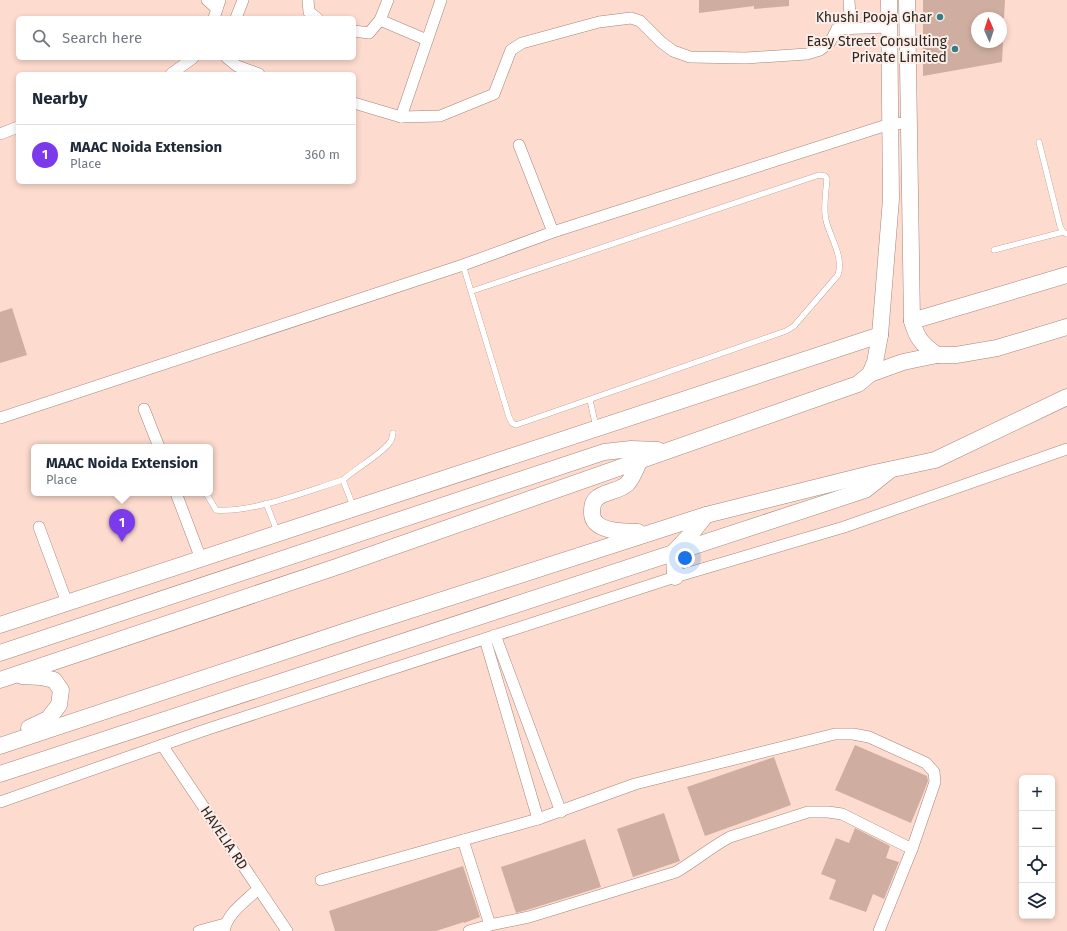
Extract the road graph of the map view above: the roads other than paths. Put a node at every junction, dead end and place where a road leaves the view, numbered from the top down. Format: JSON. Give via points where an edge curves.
{"nodes":[{"id":1,"x":207,"y":0,"type":"edge"},
{"id":2,"x":242,"y":0,"type":"edge"},
{"id":3,"x":308,"y":0,"type":"edge"},
{"id":4,"x":388,"y":0,"type":"edge"},
{"id":5,"x":441,"y":0,"type":"edge"},
{"id":6,"x":849,"y":0,"type":"edge"},
{"id":7,"x":889,"y":0,"type":"edge"},
{"id":8,"x":907,"y":0,"type":"edge"},
{"id":9,"x":217,"y":9,"type":"edge"},
{"id":10,"x":237,"y":16,"type":"edge"},
{"id":11,"x":315,"y":16,"type":"edge"},
{"id":12,"x":380,"y":20,"type":"junction"},
{"id":13,"x":889,"y":27,"type":"junction"},
{"id":14,"x":837,"y":29,"type":"junction"},
{"id":15,"x":356,"y":31,"type":"edge"},
{"id":16,"x":427,"y":40,"type":"junction"},
{"id":17,"x":191,"y":60,"type":"edge"},
{"id":18,"x":230,"y":60,"type":"edge"},
{"id":19,"x":174,"y":72,"type":"edge"},
{"id":20,"x":254,"y":72,"type":"edge"},
{"id":21,"x":356,"y":104,"type":"edge"},
{"id":22,"x":401,"y":117,"type":"junction"},
{"id":23,"x":908,"y":123,"type":"junction"},
{"id":24,"x":890,"y":124,"type":"junction"},
{"id":25,"x":16,"y":128,"type":"edge"},
{"id":26,"x":0,"y":134,"type":"edge"},
{"id":27,"x":1039,"y":142,"type":"dead end"},
{"id":28,"x":519,"y":145,"type":"dead end"},
{"id":29,"x":554,"y":232,"type":"junction"},
{"id":30,"x":1065,"y":233,"type":"edge"},
{"id":31,"x":994,"y":250,"type":"dead end"},
{"id":32,"x":463,"y":265,"type":"junction"},
{"id":33,"x":1067,"y":275,"type":"edge"},
{"id":34,"x":472,"y":291,"type":"junction"},
{"id":35,"x":912,"y":321,"type":"junction"},
{"id":36,"x":1067,"y":327,"type":"edge"},
{"id":37,"x":880,"y":335,"type":"junction"},
{"id":38,"x":937,"y":354,"type":"junction"},
{"id":39,"x":870,"y":374,"type":"junction"},
{"id":40,"x":1067,"y":397,"type":"edge"},
{"id":41,"x":590,"y":400,"type":"junction"},
{"id":42,"x":144,"y":408,"type":"dead end"},
{"id":43,"x":0,"y":418,"type":"edge"},
{"id":44,"x":597,"y":429,"type":"junction"},
{"id":45,"x":393,"y":433,"type":"dead end"},
{"id":46,"x":158,"y":444,"type":"edge"},
{"id":47,"x":1067,"y":448,"type":"edge"},
{"id":48,"x":666,"y":450,"type":"junction"},
{"id":49,"x":640,"y":460,"type":"junction"},
{"id":50,"x":891,"y":469,"type":"junction"},
{"id":51,"x":343,"y":480,"type":"junction"},
{"id":52,"x":177,"y":496,"type":"edge"},
{"id":53,"x":207,"y":496,"type":"edge"},
{"id":54,"x":266,"y":503,"type":"junction"},
{"id":55,"x":354,"y":508,"type":"junction"},
{"id":56,"x":706,"y":515,"type":"junction"},
{"id":57,"x":39,"y":528,"type":"dead end"},
{"id":58,"x":650,"y":533,"type":"junction"},
{"id":59,"x":278,"y":534,"type":"junction"},
{"id":60,"x":674,"y":552,"type":"junction"},
{"id":61,"x":201,"y":559,"type":"junction"},
{"id":62,"x":675,"y":577,"type":"junction"},
{"id":63,"x":67,"y":603,"type":"junction"},
{"id":64,"x":0,"y":625,"type":"edge"},
{"id":65,"x":490,"y":637,"type":"junction"},
{"id":66,"x":0,"y":653,"type":"edge"},
{"id":67,"x":6,"y":678,"type":"edge"},
{"id":68,"x":0,"y":742,"type":"edge"},
{"id":69,"x":162,"y":745,"type":"junction"},
{"id":70,"x":0,"y":746,"type":"edge"},
{"id":71,"x":0,"y":774,"type":"edge"},
{"id":72,"x":0,"y":802,"type":"edge"},
{"id":73,"x":561,"y":812,"type":"junction"},
{"id":74,"x":538,"y":819,"type":"junction"},
{"id":75,"x":463,"y":840,"type":"junction"},
{"id":76,"x":912,"y":849,"type":"junction"},
{"id":77,"x":321,"y":880,"type":"dead end"},
{"id":78,"x":258,"y":889,"type":"junction"},
{"id":79,"x":490,"y":925,"type":"junction"},
{"id":80,"x":224,"y":928,"type":"edge"},
{"id":81,"x":199,"y":931,"type":"edge"},
{"id":82,"x":287,"y":931,"type":"edge"},
{"id":83,"x":469,"y":931,"type":"edge"},
{"id":84,"x":879,"y":931,"type":"edge"}],
"edges":[{"from":1,"to":9,"type":"street"},
{"from":2,"to":10,"type":"street"},
{"from":3,"to":11,"type":"street","via":[[310,12]]},
{"from":4,"to":12,"type":"street"},
{"from":5,"to":16,"type":"street"},
{"from":6,"to":14,"type":"street","via":[[848,21]]},
{"from":7,"to":13,"type":"street"},
{"from":8,"to":23,"type":"street"},
{"from":12,"to":15,"type":"street","via":[[369,33]]},
{"from":12,"to":16,"type":"street"},
{"from":13,"to":14,"type":"street"},
{"from":13,"to":24,"type":"street"},
{"from":14,"to":22,"type":"street","via":[[830,42],[820,50],[807,54],[746,58],[690,56],[673,51],[640,21],[631,18],[600,22],[522,43],[512,50],[494,94],[440,116]]},
{"from":16,"to":22,"type":"street"},
{"from":17,"to":19,"type":"street"},
{"from":18,"to":20,"type":"street"},
{"from":21,"to":22,"type":"street"},
{"from":23,"to":24,"type":"street"},
{"from":23,"to":35,"type":"street"},
{"from":24,"to":29,"type":"street"},
{"from":24,"to":37,"type":"street","via":[[891,199]]},
{"from":25,"to":26,"type":"street"},
{"from":27,"to":30,"type":"lane","via":[[1060,226]]},
{"from":28,"to":29,"type":"street"},
{"from":29,"to":32,"type":"street"},
{"from":30,"to":31,"type":"lane"},
{"from":32,"to":34,"type":"lane"},
{"from":32,"to":43,"type":"street"},
{"from":33,"to":35,"type":"street"},
{"from":34,"to":41,"type":"lane","via":[[512,423],[524,423]]},
{"from":34,"to":41,"type":"lane","via":[[818,175],[825,176],[826,219],[837,251],[840,270],[794,326]]},
{"from":35,"to":38,"type":"street","via":[[922,344]]},
{"from":36,"to":38,"type":"street","via":[[997,348],[956,355]]},
{"from":37,"to":39,"type":"street"},
{"from":37,"to":44,"type":"street"},
{"from":38,"to":39,"type":"street","via":[[903,362]]},
{"from":39,"to":48,"type":"street","via":[[858,384]]},
{"from":40,"to":50,"type":"street","via":[[935,460]]},
{"from":41,"to":44,"type":"lane"},
{"from":42,"to":46,"type":"street"},
{"from":44,"to":55,"type":"street"},
{"from":45,"to":51,"type":"lane","via":[[392,441],[387,446]]},
{"from":47,"to":62,"type":"street","via":[[844,527]]},
{"from":48,"to":49,"type":"street"},
{"from":48,"to":66,"type":"street","via":[[631,449],[604,452]]},
{"from":49,"to":58,"type":"street","via":[[625,486],[596,498],[592,507],[592,517],[596,523],[609,530]]},
{"from":49,"to":67,"type":"street","via":[[339,566]]},
{"from":50,"to":56,"type":"street"},
{"from":50,"to":60,"type":"street","via":[[865,490]]},
{"from":51,"to":54,"type":"lane"},
{"from":51,"to":55,"type":"lane"},
{"from":52,"to":61,"type":"street"},
{"from":53,"to":54,"type":"lane","via":[[216,510],[224,511]]},
{"from":54,"to":59,"type":"lane"},
{"from":55,"to":59,"type":"street"},
{"from":56,"to":58,"type":"street"},
{"from":56,"to":60,"type":"street"},
{"from":57,"to":63,"type":"street"},
{"from":58,"to":70,"type":"street"},
{"from":59,"to":61,"type":"street"},
{"from":60,"to":62,"type":"street"},
{"from":60,"to":71,"type":"street"},
{"from":61,"to":63,"type":"street"},
{"from":62,"to":65,"type":"street"},
{"from":63,"to":64,"type":"street"},
{"from":65,"to":69,"type":"street"},
{"from":65,"to":73,"type":"street"},
{"from":65,"to":74,"type":"street"},
{"from":67,"to":68,"type":"street","via":[[41,677],[54,680],[61,690],[59,705],[48,719]]},
{"from":69,"to":72,"type":"street"},
{"from":69,"to":78,"type":"street","name":"HAVELIA RD"},
{"from":73,"to":74,"type":"street"},
{"from":73,"to":76,"type":"street","via":[[635,784],[835,734],[853,734],[869,737],[926,763],[934,772],[935,782]]},
{"from":74,"to":75,"type":"street"},
{"from":75,"to":77,"type":"street"},
{"from":75,"to":79,"type":"street"},
{"from":76,"to":79,"type":"street","via":[[842,814],[808,812],[730,837],[676,872],[529,917]]},
{"from":76,"to":84,"type":"street"},
{"from":78,"to":80,"type":"street","via":[[229,917]]},
{"from":78,"to":82,"type":"street","name":"HAVELIA RD"},
{"from":79,"to":83,"type":"street"},
{"from":80,"to":81,"type":"street"}]}
